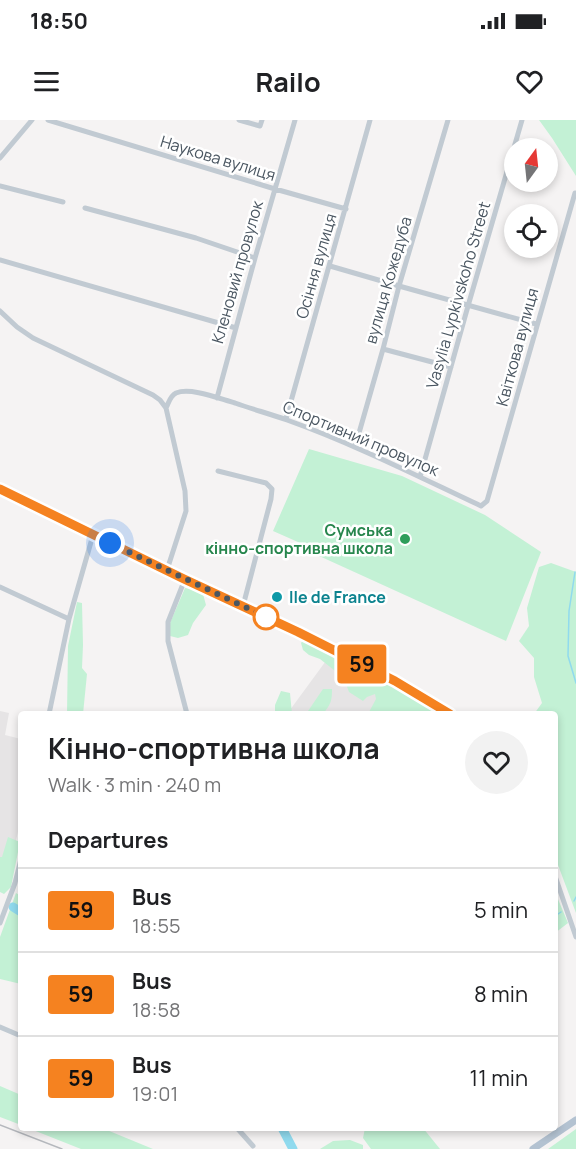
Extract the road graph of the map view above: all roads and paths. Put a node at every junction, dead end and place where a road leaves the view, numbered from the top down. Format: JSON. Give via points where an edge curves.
{"nodes":[{"id":1,"x":32,"y":120,"type":"edge"},
{"id":2,"x":48,"y":120,"type":"edge"},
{"id":3,"x":238,"y":120,"type":"edge"},
{"id":4,"x":262,"y":120,"type":"edge"},
{"id":5,"x":295,"y":120,"type":"edge"},
{"id":6,"x":370,"y":120,"type":"edge"},
{"id":7,"x":448,"y":120,"type":"edge"},
{"id":8,"x":522,"y":120,"type":"edge"},
{"id":9,"x":0,"y":158,"type":"edge"},
{"id":10,"x":0,"y":186,"type":"edge"},
{"id":11,"x":275,"y":189,"type":"junction"},
{"id":12,"x":575,"y":193,"type":"edge"},
{"id":13,"x":63,"y":202,"type":"dead end"},
{"id":14,"x":85,"y":207,"type":"dead end"},
{"id":15,"x":346,"y":208,"type":"junction"},
{"id":16,"x":255,"y":258,"type":"junction"},
{"id":17,"x":0,"y":261,"type":"edge"},
{"id":18,"x":330,"y":266,"type":"junction"},
{"id":19,"x":399,"y":286,"type":"junction"},
{"id":20,"x":468,"y":306,"type":"junction"},
{"id":21,"x":0,"y":310,"type":"edge"},
{"id":22,"x":536,"y":324,"type":"junction"},
{"id":23,"x":236,"y":328,"type":"junction"},
{"id":24,"x":383,"y":349,"type":"junction"},
{"id":25,"x":451,"y":367,"type":"junction"},
{"id":26,"x":217,"y":398,"type":"junction"},
{"id":27,"x":166,"y":408,"type":"junction"},
{"id":28,"x":286,"y":420,"type":"junction"},
{"id":29,"x":355,"y":447,"type":"junction"},
{"id":30,"x":219,"y":471,"type":"dead end"},
{"id":31,"x":420,"y":477,"type":"junction"},
{"id":32,"x":0,"y":489,"type":"edge"},
{"id":33,"x":481,"y":506,"type":"joint"},
{"id":34,"x":93,"y":535,"type":"junction"},
{"id":35,"x":167,"y":570,"type":"junction"},
{"id":36,"x":184,"y":579,"type":"junction"},
{"id":37,"x":0,"y":587,"type":"edge"},
{"id":38,"x":243,"y":606,"type":"junction"},
{"id":39,"x":69,"y":619,"type":"junction"},
{"id":40,"x":50,"y":711,"type":"edge"},
{"id":41,"x":186,"y":711,"type":"edge"},
{"id":42,"x":445,"y":711,"type":"edge"},
{"id":43,"x":18,"y":871,"type":"edge"},
{"id":44,"x":558,"y":885,"type":"edge"},
{"id":45,"x":0,"y":923,"type":"edge"},
{"id":46,"x":576,"y":937,"type":"edge"},
{"id":47,"x":0,"y":1027,"type":"edge"},
{"id":48,"x":18,"y":1035,"type":"edge"},
{"id":49,"x":576,"y":1120,"type":"edge"},
{"id":50,"x":240,"y":1131,"type":"edge"},
{"id":51,"x":253,"y":1146,"type":"dead end"},
{"id":52,"x":533,"y":1149,"type":"edge"}],
"edges":[{"from":1,"to":9,"type":"street"},
{"from":2,"to":11,"type":"street","name":"Наукова вулиця"},
{"from":3,"to":4,"type":"street","via":[[260,126]]},
{"from":5,"to":11,"type":"street","name":"Кленовий провулок"},
{"from":6,"to":15,"type":"street","name":"Осіння вулиця"},
{"from":7,"to":19,"type":"street","name":"вулиця Кожедуба"},
{"from":8,"to":20,"type":"street","name":"Vasylia Lypkivskoho Street"},
{"from":10,"to":13,"type":"street"},
{"from":11,"to":15,"type":"street","name":"Наукова вулиця"},
{"from":11,"to":16,"type":"street","name":"Кленовий провулок"},
{"from":12,"to":22,"type":"street","name":"Квіткова вулиця"},
{"from":14,"to":16,"type":"street"},
{"from":15,"to":18,"type":"street","name":"Осіння вулиця"},
{"from":16,"to":23,"type":"street","name":"Кленовий провулок"},
{"from":17,"to":23,"type":"street"},
{"from":18,"to":19,"type":"street"},
{"from":18,"to":28,"type":"street","name":"Осіння вулиця"},
{"from":19,"to":20,"type":"street"},
{"from":19,"to":24,"type":"street","name":"вулиця Кожедуба"},
{"from":20,"to":22,"type":"street"},
{"from":20,"to":25,"type":"street","name":"Vasylia Lypkivskoho Street"},
{"from":21,"to":27,"type":"street","via":[[33,338],[153,395]]},
{"from":22,"to":33,"type":"street","name":"Квіткова вулиця","via":[[487,501]]},
{"from":23,"to":26,"type":"street","name":"Кленовий провулок"},
{"from":24,"to":25,"type":"street"},
{"from":24,"to":29,"type":"street","name":"вулиця Кожедуба"},
{"from":25,"to":31,"type":"street","name":"Vasylia Lypkivskoho Street"},
{"from":26,"to":27,"type":"street","name":"Спортивний провулок","via":[[184,392],[175,394]]},
{"from":26,"to":28,"type":"street","name":"Спортивний провулок"},
{"from":27,"to":35,"type":"street","via":[[186,511]]},
{"from":28,"to":29,"type":"street","name":"Спортивний провулок"},
{"from":29,"to":31,"type":"street","name":"Спортивний провулок"},
{"from":30,"to":38,"type":"street","via":[[267,483],[272,489]]},
{"from":31,"to":33,"type":"street","name":"Спортивний провулок"},
{"from":32,"to":34,"type":"street"},
{"from":34,"to":35,"type":"street"},
{"from":34,"to":39,"type":"street"},
{"from":35,"to":36,"type":"street"},
{"from":36,"to":38,"type":"street"},
{"from":36,"to":41,"type":"street","via":[[168,622],[168,641]]},
{"from":37,"to":39,"type":"street"},
{"from":38,"to":42,"type":"street","via":[[395,681]]},
{"from":39,"to":40,"type":"street"},
{"from":43,"to":45,"type":"street"},
{"from":44,"to":46,"type":"street"},
{"from":47,"to":48,"type":"street"},
{"from":49,"to":52,"type":"main road"},
{"from":50,"to":51,"type":"street"}]}
